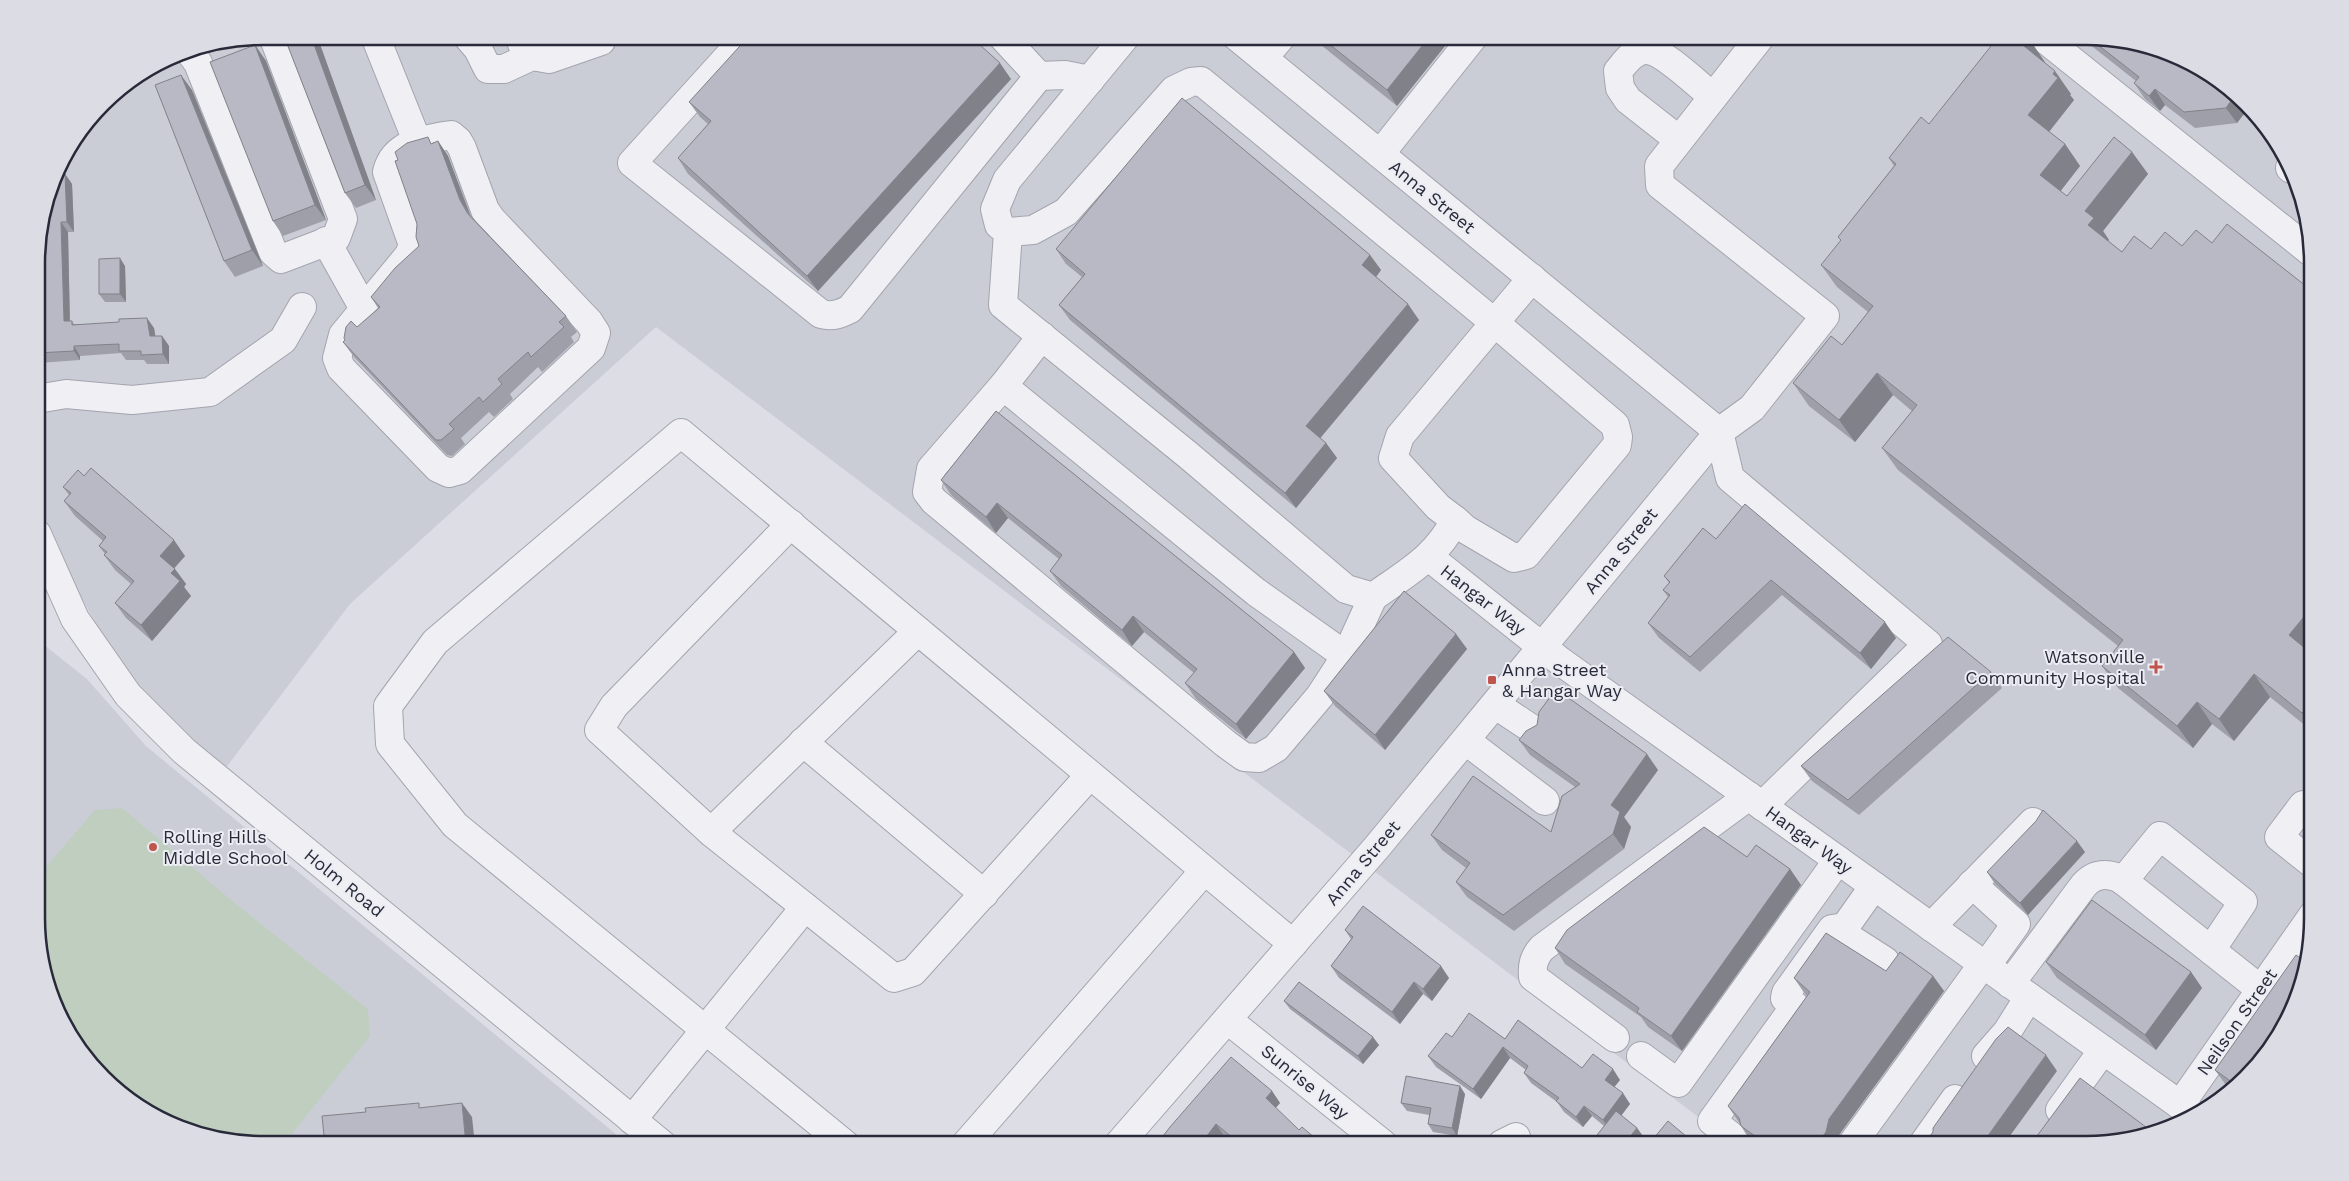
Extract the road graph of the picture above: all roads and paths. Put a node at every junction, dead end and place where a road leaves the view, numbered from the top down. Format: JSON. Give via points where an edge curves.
{"nodes":[{"id":1,"x":276,"y":45,"type":"edge"},
{"id":2,"x":379,"y":45,"type":"edge"},
{"id":3,"x":475,"y":45,"type":"edge"},
{"id":4,"x":589,"y":45,"type":"edge"},
{"id":5,"x":738,"y":45,"type":"edge"},
{"id":6,"x":1010,"y":45,"type":"edge"},
{"id":7,"x":1119,"y":45,"type":"edge"},
{"id":8,"x":1247,"y":45,"type":"edge"},
{"id":9,"x":1274,"y":45,"type":"edge"},
{"id":10,"x":1467,"y":45,"type":"edge"},
{"id":11,"x":1754,"y":45,"type":"edge"},
{"id":12,"x":2052,"y":45,"type":"edge"},
{"id":13,"x":526,"y":46,"type":"edge"},
{"id":14,"x":193,"y":57,"type":"edge"},
{"id":15,"x":1263,"y":58,"type":"junction"},
{"id":16,"x":1039,"y":76,"type":"junction"},
{"id":17,"x":1090,"y":80,"type":"junction"},
{"id":18,"x":1713,"y":97,"type":"junction"},
{"id":19,"x":1679,"y":140,"type":"junction"},
{"id":20,"x":417,"y":141,"type":"junction"},
{"id":21,"x":1380,"y":154,"type":"junction"},
{"id":22,"x":1008,"y":232,"type":"junction"},
{"id":23,"x":326,"y":241,"type":"junction"},
{"id":24,"x":2304,"y":246,"type":"edge"},
{"id":25,"x":1532,"y":278,"type":"junction"},
{"id":26,"x":302,"y":307,"type":"dead end"},
{"id":27,"x":364,"y":309,"type":"junction"},
{"id":28,"x":1495,"y":323,"type":"junction"},
{"id":29,"x":1042,"y":336,"type":"junction"},
{"id":30,"x":1003,"y":386,"type":"junction"},
{"id":31,"x":45,"y":397,"type":"edge"},
{"id":32,"x":1719,"y":432,"type":"junction"},
{"id":33,"x":1455,"y":520,"type":"junction"},
{"id":34,"x":790,"y":524,"type":"junction"},
{"id":35,"x":45,"y":552,"type":"edge"},
{"id":36,"x":1429,"y":557,"type":"junction"},
{"id":37,"x":1373,"y":597,"type":"junction"},
{"id":38,"x":918,"y":630,"type":"junction"},
{"id":39,"x":1542,"y":647,"type":"junction"},
{"id":40,"x":1346,"y":656,"type":"junction"},
{"id":41,"x":1496,"y":704,"type":"junction"},
{"id":42,"x":1535,"y":731,"type":"edge"},
{"id":43,"x":1466,"y":740,"type":"junction"},
{"id":44,"x":803,"y":742,"type":"junction"},
{"id":45,"x":1090,"y":776,"type":"junction"},
{"id":46,"x":1545,"y":801,"type":"dead end"},
{"id":47,"x":1756,"y":801,"type":"junction"},
{"id":48,"x":2303,"y":805,"type":"dead end"},
{"id":49,"x":2033,"y":822,"type":"edge"},
{"id":50,"x":711,"y":832,"type":"junction"},
{"id":51,"x":2304,"y":857,"type":"edge"},
{"id":52,"x":1838,"y":860,"type":"junction"},
{"id":53,"x":1204,"y":870,"type":"junction"},
{"id":54,"x":2123,"y":881,"type":"junction"},
{"id":55,"x":1972,"y":884,"type":"junction"},
{"id":56,"x":1874,"y":886,"type":"junction"},
{"id":57,"x":984,"y":894,"type":"junction"},
{"id":58,"x":805,"y":907,"type":"junction"},
{"id":59,"x":1844,"y":927,"type":"junction"},
{"id":60,"x":1931,"y":927,"type":"junction"},
{"id":61,"x":1293,"y":944,"type":"junction"},
{"id":62,"x":2299,"y":946,"type":"edge"},
{"id":63,"x":2211,"y":950,"type":"junction"},
{"id":64,"x":1885,"y":961,"type":"dead end"},
{"id":65,"x":1984,"y":965,"type":"junction"},
{"id":66,"x":2260,"y":989,"type":"junction"},
{"id":67,"x":2020,"y":990,"type":"junction"},
{"id":68,"x":1228,"y":1020,"type":"junction"},
{"id":69,"x":705,"y":1029,"type":"junction"},
{"id":70,"x":1615,"y":1038,"type":"dead end"},
{"id":71,"x":2103,"y":1050,"type":"junction"},
{"id":72,"x":1641,"y":1056,"type":"dead end"},
{"id":73,"x":2187,"y":1110,"type":"edge"},
{"id":74,"x":632,"y":1120,"type":"junction"},
{"id":75,"x":2046,"y":1129,"type":"edge"},
{"id":76,"x":651,"y":1136,"type":"edge"},
{"id":77,"x":835,"y":1136,"type":"edge"},
{"id":78,"x":973,"y":1136,"type":"edge"},
{"id":79,"x":1125,"y":1136,"type":"edge"},
{"id":80,"x":1373,"y":1136,"type":"edge"},
{"id":81,"x":1731,"y":1136,"type":"edge"},
{"id":82,"x":1858,"y":1136,"type":"edge"},
{"id":83,"x":1929,"y":1136,"type":"edge"}],
"edges":[{"from":1,"to":23,"type":"street","via":[[342,219],[336,238]]},
{"from":2,"to":20,"type":"street"},
{"from":3,"to":13,"type":"street","via":[[488,69],[504,69]]},
{"from":4,"to":13,"type":"street","via":[[549,59]]},
{"from":5,"to":16,"type":"street","via":[[632,163],[821,314],[829,316],[850,309]]},
{"from":6,"to":16,"type":"street"},
{"from":7,"to":17,"type":"street"},
{"from":8,"to":15,"type":"street","name":"Anna Street"},
{"from":9,"to":15,"type":"street"},
{"from":10,"to":21,"type":"street"},
{"from":11,"to":18,"type":"street"},
{"from":12,"to":24,"type":"street"},
{"from":14,"to":23,"type":"street","via":[[273,252],[281,259]]},
{"from":15,"to":21,"type":"street","name":"Anna Street"},
{"from":16,"to":17,"type":"street","via":[[1065,75]]},
{"from":17,"to":22,"type":"street","via":[[1007,180],[995,209],[999,225]]},
{"from":18,"to":19,"type":"street"},
{"from":18,"to":19,"type":"street","via":[[1661,55],[1646,50],[1631,56],[1618,71],[1620,88],[1628,100]]},
{"from":19,"to":32,"type":"street","via":[[1659,166],[1660,185],[1825,316],[1752,408]]},
{"from":20,"to":27,"type":"street","via":[[398,153],[389,163],[387,172],[412,245],[409,255]]},
{"from":20,"to":27,"type":"street","via":[[451,136],[458,141],[492,220],[596,333],[591,348],[460,470],[449,473],[438,468],[341,368],[337,358],[343,335]]},
{"from":21,"to":25,"type":"street","name":"Anna Street"},
{"from":22,"to":28,"type":"street","via":[[1033,230],[1066,212],[1174,90],[1191,82],[1201,82]]},
{"from":22,"to":29,"type":"street","via":[[1003,305]]},
{"from":23,"to":27,"type":"street"},
{"from":25,"to":28,"type":"street"},
{"from":25,"to":32,"type":"street","name":"Anna Street"},
{"from":26,"to":31,"type":"street","via":[[283,340],[210,392],[132,400],[66,394]]},
{"from":28,"to":33,"type":"street","via":[[1400,436],[1394,458],[1438,507]]},
{"from":28,"to":33,"type":"street","via":[[1615,426],[1617,445],[1526,555],[1514,558]]},
{"from":29,"to":30,"type":"street"},
{"from":29,"to":37,"type":"street","via":[[1346,589]]},
{"from":30,"to":40,"type":"street","via":[[1256,592]]},
{"from":30,"to":40,"type":"street","via":[[931,469],[927,492],[1226,744],[1244,756],[1259,758],[1276,748],[1320,696]]},
{"from":32,"to":39,"type":"street","name":"Anna Street"},
{"from":32,"to":47,"type":"street","via":[[1730,478],[1928,644]]},
{"from":33,"to":36,"type":"street"},
{"from":34,"to":38,"type":"street"},
{"from":34,"to":50,"type":"street","via":[[614,706],[599,730]]},
{"from":34,"to":69,"type":"street","via":[[681,432],[435,642],[388,706],[390,744],[455,825]]},
{"from":35,"to":74,"type":"street","name":"Holm Road","via":[[74,619],[128,695],[184,751]]},
{"from":36,"to":37,"type":"street"},
{"from":36,"to":39,"type":"street","name":"Hangar Way"},
{"from":37,"to":40,"type":"street"},
{"from":38,"to":44,"type":"street"},
{"from":38,"to":45,"type":"street"},
{"from":39,"to":41,"type":"street","name":"Anna Street"},
{"from":39,"to":47,"type":"street","name":"Hangar Way"},
{"from":41,"to":42,"type":"street"},
{"from":41,"to":43,"type":"street","name":"Anna Street"},
{"from":43,"to":46,"type":"street"},
{"from":43,"to":61,"type":"street","name":"Anna Street"},
{"from":44,"to":50,"type":"street"},
{"from":44,"to":57,"type":"street"},
{"from":45,"to":53,"type":"street"},
{"from":45,"to":57,"type":"street"},
{"from":47,"to":52,"type":"street","name":"Hangar Way"},
{"from":47,"to":70,"type":"street","via":[[1550,942],[1535,956],[1533,976]]},
{"from":48,"to":51,"type":"street","via":[[2278,837]]},
{"from":49,"to":55,"type":"street"},
{"from":50,"to":58,"type":"street"},
{"from":52,"to":56,"type":"street","name":"Hangar Way"},
{"from":52,"to":72,"type":"street","via":[[1678,1083]]},
{"from":53,"to":61,"type":"street"},
{"from":53,"to":78,"type":"street"},
{"from":54,"to":63,"type":"street"},
{"from":54,"to":63,"type":"street","via":[[2160,836],[2243,902]]},
{"from":54,"to":67,"type":"street","via":[[2109,875],[2090,879]]},
{"from":55,"to":60,"type":"street"},
{"from":55,"to":65,"type":"street","via":[[2016,924]]},
{"from":56,"to":59,"type":"street"},
{"from":56,"to":60,"type":"street","name":"Hangar Way"},
{"from":57,"to":58,"type":"street","via":[[913,972],[894,978]]},
{"from":58,"to":69,"type":"street"},
{"from":59,"to":64,"type":"street","via":[[1846,936]]},
{"from":59,"to":81,"type":"street","via":[[1832,929],[1786,993],[1785,998],[1795,1006],[1712,1122]]},
{"from":60,"to":65,"type":"street","name":"Hangar Way"},
{"from":61,"to":68,"type":"street","name":"Anna Street"},
{"from":62,"to":66,"type":"street","name":"Neilson Street"},
{"from":63,"to":66,"type":"street"},
{"from":65,"to":67,"type":"street","name":"Hangar Way"},
{"from":65,"to":82,"type":"street"},
{"from":66,"to":73,"type":"street","name":"Neilson Street"},
{"from":67,"to":71,"type":"street","name":"Hangar Way"},
{"from":67,"to":83,"type":"street","via":[[2007,1032]]},
{"from":68,"to":79,"type":"street","name":"Anna Street"},
{"from":68,"to":80,"type":"street","name":"Sunrise Way"},
{"from":69,"to":74,"type":"street"},
{"from":69,"to":77,"type":"street"},
{"from":71,"to":73,"type":"street","name":"Hangar Way"},
{"from":71,"to":75,"type":"street"},
{"from":74,"to":76,"type":"street","name":"Holm Road"}]}
